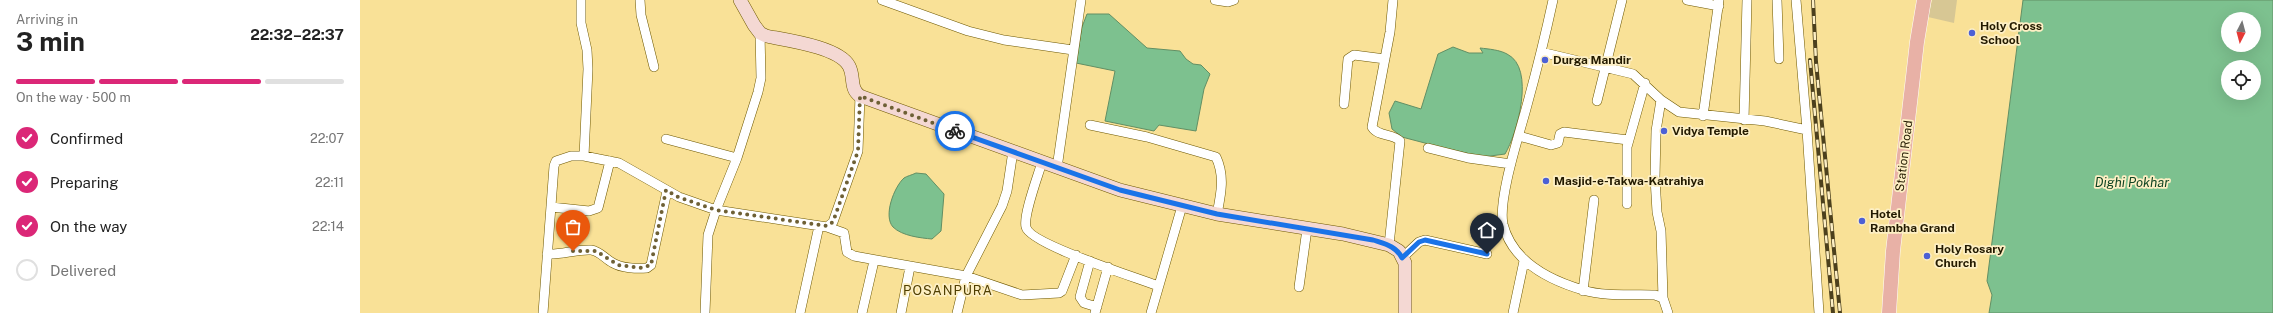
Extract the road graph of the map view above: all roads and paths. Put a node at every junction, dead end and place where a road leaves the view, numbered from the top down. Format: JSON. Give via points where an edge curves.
{"nodes":[{"id":1,"x":581,"y":0,"type":"edge"},
{"id":2,"x":640,"y":0,"type":"edge"},
{"id":3,"x":740,"y":0,"type":"edge"},
{"id":4,"x":882,"y":0,"type":"edge"},
{"id":5,"x":1081,"y":0,"type":"edge"},
{"id":6,"x":1215,"y":0,"type":"edge"},
{"id":7,"x":1234,"y":0,"type":"edge"},
{"id":8,"x":1393,"y":0,"type":"edge"},
{"id":9,"x":1553,"y":0,"type":"edge"},
{"id":10,"x":1622,"y":0,"type":"edge"},
{"id":11,"x":1687,"y":0,"type":"edge"},
{"id":12,"x":1747,"y":0,"type":"edge"},
{"id":13,"x":1777,"y":0,"type":"edge"},
{"id":14,"x":1796,"y":0,"type":"edge"},
{"id":15,"x":1924,"y":0,"type":"edge"},
{"id":16,"x":1719,"y":3,"type":"edge"},
{"id":17,"x":760,"y":33,"type":"junction"},
{"id":18,"x":1073,"y":50,"type":"junction"},
{"id":19,"x":1541,"y":52,"type":"junction"},
{"id":20,"x":1385,"y":59,"type":"junction"},
{"id":21,"x":1779,"y":59,"type":"dead end"},
{"id":22,"x":654,"y":67,"type":"dead end"},
{"id":23,"x":1604,"y":67,"type":"junction"},
{"id":24,"x":1645,"y":83,"type":"junction"},
{"id":25,"x":860,"y":96,"type":"junction"},
{"id":26,"x":1661,"y":100,"type":"junction"},
{"id":27,"x":1597,"y":101,"type":"dead end"},
{"id":28,"x":1344,"y":104,"type":"dead end"},
{"id":29,"x":1703,"y":116,"type":"junction"},
{"id":30,"x":1744,"y":120,"type":"junction"},
{"id":31,"x":1090,"y":125,"type":"dead end"},
{"id":32,"x":1808,"y":130,"type":"junction"},
{"id":33,"x":1519,"y":136,"type":"junction"},
{"id":34,"x":666,"y":139,"type":"dead end"},
{"id":35,"x":1628,"y":140,"type":"junction"},
{"id":36,"x":1428,"y":148,"type":"dead end"},
{"id":37,"x":1012,"y":151,"type":"junction"},
{"id":38,"x":584,"y":156,"type":"junction"},
{"id":39,"x":737,"y":158,"type":"junction"},
{"id":40,"x":610,"y":161,"type":"junction"},
{"id":41,"x":1042,"y":162,"type":"junction"},
{"id":42,"x":1511,"y":164,"type":"junction"},
{"id":43,"x":1057,"y":168,"type":"junction"},
{"id":44,"x":666,"y":190,"type":"junction"},
{"id":45,"x":1594,"y":200,"type":"dead end"},
{"id":46,"x":1627,"y":204,"type":"dead end"},
{"id":47,"x":1182,"y":206,"type":"junction"},
{"id":48,"x":551,"y":207,"type":"junction"},
{"id":49,"x":716,"y":210,"type":"junction"},
{"id":50,"x":1217,"y":214,"type":"junction"},
{"id":51,"x":823,"y":226,"type":"junction"},
{"id":52,"x":1307,"y":229,"type":"junction"},
{"id":53,"x":1389,"y":245,"type":"junction"},
{"id":54,"x":547,"y":254,"type":"junction"},
{"id":55,"x":1487,"y":254,"type":"dead end"},
{"id":56,"x":1076,"y":255,"type":"junction"},
{"id":57,"x":1402,"y":258,"type":"junction"},
{"id":58,"x":874,"y":261,"type":"junction"},
{"id":59,"x":1090,"y":261,"type":"junction"},
{"id":60,"x":1524,"y":261,"type":"junction"},
{"id":61,"x":910,"y":267,"type":"junction"},
{"id":62,"x":1108,"y":267,"type":"junction"},
{"id":63,"x":966,"y":276,"type":"junction"},
{"id":64,"x":1158,"y":286,"type":"junction"},
{"id":65,"x":1299,"y":287,"type":"dead end"},
{"id":66,"x":1583,"y":290,"type":"junction"},
{"id":67,"x":1663,"y":298,"type":"junction"},
{"id":68,"x":1096,"y":310,"type":"edge"},
{"id":69,"x":543,"y":313,"type":"edge"},
{"id":70,"x":705,"y":313,"type":"edge"},
{"id":71,"x":800,"y":313,"type":"edge"},
{"id":72,"x":862,"y":313,"type":"edge"},
{"id":73,"x":901,"y":313,"type":"edge"},
{"id":74,"x":957,"y":313,"type":"edge"},
{"id":75,"x":1150,"y":313,"type":"edge"},
{"id":76,"x":1405,"y":313,"type":"edge"},
{"id":77,"x":1513,"y":313,"type":"edge"},
{"id":78,"x":1668,"y":313,"type":"edge"},
{"id":79,"x":1819,"y":313,"type":"edge"},
{"id":80,"x":1889,"y":313,"type":"edge"}],
"edges":[{"from":1,"to":38,"type":"street","via":[[588,69]]},
{"from":2,"to":22,"type":"street","via":[[641,15]]},
{"from":3,"to":17,"type":"main road"},
{"from":4,"to":18,"type":"street","via":[[968,31],[1004,40]]},
{"from":5,"to":18,"type":"street"},
{"from":6,"to":7,"type":"street"},
{"from":8,"to":20,"type":"street"},
{"from":9,"to":19,"type":"street"},
{"from":10,"to":23,"type":"street"},
{"from":11,"to":16,"type":"street"},
{"from":12,"to":30,"type":"street"},
{"from":13,"to":21,"type":"street"},
{"from":14,"to":32,"type":"street"},
{"from":15,"to":80,"type":"main road","name":"Station Road","via":[[1893,251]]},
{"from":16,"to":29,"type":"street"},
{"from":17,"to":25,"type":"main road","via":[[815,46],[836,55],[849,65],[853,88]]},
{"from":17,"to":39,"type":"street","via":[[761,78]]},
{"from":18,"to":43,"type":"street"},
{"from":19,"to":23,"type":"street"},
{"from":19,"to":33,"type":"street"},
{"from":20,"to":28,"type":"street","via":[[1354,55],[1348,59]]},
{"from":20,"to":53,"type":"street","via":[[1372,127],[1377,132],[1400,141]]},
{"from":23,"to":24,"type":"street","via":[[1633,74]]},
{"from":23,"to":27,"type":"street"},
{"from":24,"to":26,"type":"street"},
{"from":24,"to":35,"type":"street"},
{"from":25,"to":37,"type":"main road"},
{"from":25,"to":51,"type":"street","via":[[858,151],[833,222]]},
{"from":26,"to":29,"type":"street","via":[[1679,112]]},
{"from":26,"to":67,"type":"street","via":[[1656,131],[1655,178],[1657,212],[1662,231]]},
{"from":29,"to":30,"type":"street"},
{"from":30,"to":32,"type":"street"},
{"from":31,"to":50,"type":"street","via":[[1147,137],[1216,157],[1221,177]]},
{"from":32,"to":79,"type":"street"},
{"from":33,"to":35,"type":"street","via":[[1551,145],[1558,143],[1560,134],[1564,132]]},
{"from":33,"to":42,"type":"street"},
{"from":34,"to":39,"type":"street"},
{"from":35,"to":46,"type":"street"},
{"from":36,"to":42,"type":"street","via":[[1468,158]]},
{"from":37,"to":41,"type":"main road"},
{"from":37,"to":63,"type":"street","via":[[1002,206]]},
{"from":38,"to":40,"type":"street"},
{"from":38,"to":48,"type":"street","via":[[564,157],[556,161]]},
{"from":39,"to":49,"type":"street"},
{"from":40,"to":44,"type":"street","via":[[631,168]]},
{"from":40,"to":48,"type":"street","via":[[598,208],[589,211]]},
{"from":41,"to":43,"type":"main road"},
{"from":41,"to":56,"type":"street","via":[[1026,218],[1026,229],[1036,239]]},
{"from":42,"to":60,"type":"street","via":[[1502,210],[1503,224],[1510,243]]},
{"from":43,"to":47,"type":"main road","via":[[1120,190]]},
{"from":44,"to":49,"type":"street","via":[[678,197]]},
{"from":44,"to":54,"type":"street","via":[[651,265],[647,268],[618,265],[591,250]]},
{"from":45,"to":66,"type":"street"},
{"from":47,"to":50,"type":"main road"},
{"from":47,"to":64,"type":"street"},
{"from":48,"to":54,"type":"street"},
{"from":49,"to":51,"type":"street"},
{"from":49,"to":70,"type":"street","via":[[708,235]]},
{"from":50,"to":52,"type":"main road"},
{"from":51,"to":58,"type":"street","via":[[844,233],[850,255]]},
{"from":51,"to":71,"type":"street"},
{"from":52,"to":53,"type":"main road"},
{"from":52,"to":65,"type":"street"},
{"from":53,"to":57,"type":"main road","via":[[1399,251]]},
{"from":54,"to":69,"type":"street"},
{"from":55,"to":57,"type":"street","via":[[1425,240],[1419,242]]},
{"from":56,"to":59,"type":"street"},
{"from":56,"to":63,"type":"street","via":[[1062,291],[1056,295],[1015,294]]},
{"from":57,"to":76,"type":"main road","via":[[1406,273]]},
{"from":58,"to":61,"type":"street"},
{"from":58,"to":72,"type":"street"},
{"from":59,"to":62,"type":"street"},
{"from":59,"to":68,"type":"street","via":[[1080,297],[1084,303]]},
{"from":60,"to":66,"type":"street","via":[[1548,276]]},
{"from":60,"to":77,"type":"street"},
{"from":61,"to":63,"type":"street"},
{"from":61,"to":73,"type":"street"},
{"from":62,"to":64,"type":"street"},
{"from":62,"to":68,"type":"street"},
{"from":63,"to":74,"type":"street"},
{"from":64,"to":75,"type":"street"},
{"from":66,"to":67,"type":"street","via":[[1655,295]]},
{"from":67,"to":78,"type":"street"}]}
